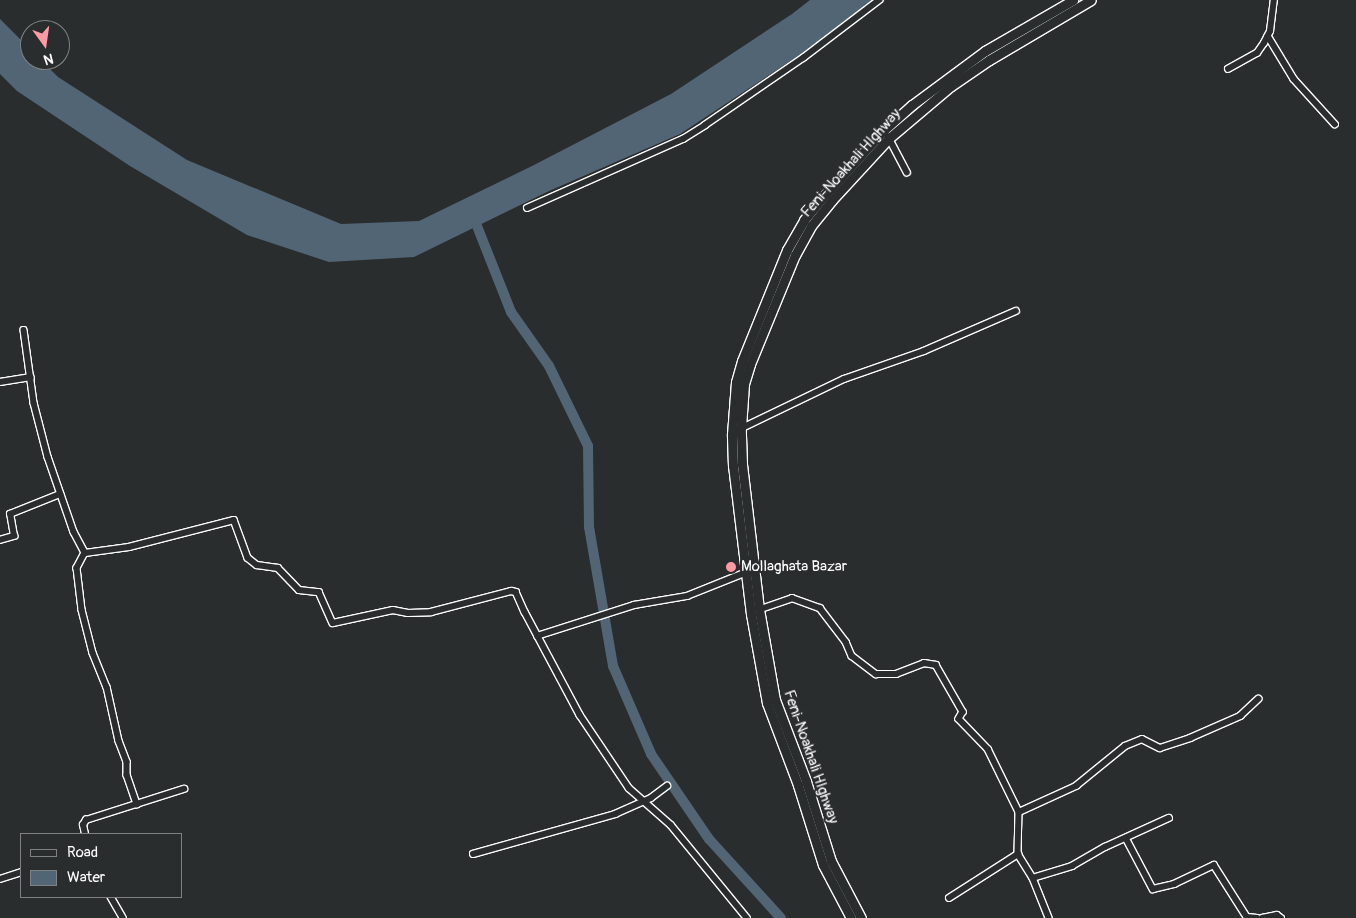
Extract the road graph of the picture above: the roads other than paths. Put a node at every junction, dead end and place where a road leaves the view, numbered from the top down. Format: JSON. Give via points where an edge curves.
{"nodes":[{"id":1,"x":879,"y":0,"type":"edge"},
{"id":2,"x":1073,"y":0,"type":"edge"},
{"id":3,"x":1091,"y":0,"type":"edge"},
{"id":4,"x":1274,"y":0,"type":"edge"},
{"id":5,"x":1268,"y":36,"type":"junction"},
{"id":6,"x":1228,"y":69,"type":"dead end"},
{"id":7,"x":1335,"y":124,"type":"dead end"},
{"id":8,"x":887,"y":128,"type":"junction"},
{"id":9,"x":888,"y":139,"type":"junction"},
{"id":10,"x":907,"y":172,"type":"dead end"},
{"id":11,"x":527,"y":208,"type":"dead end"},
{"id":12,"x":1016,"y":311,"type":"dead end"},
{"id":13,"x":24,"y":330,"type":"dead end"},
{"id":14,"x":31,"y":378,"type":"junction"},
{"id":15,"x":0,"y":382,"type":"edge"},
{"id":16,"x":741,"y":428,"type":"junction"},
{"id":17,"x":732,"y":434,"type":"junction"},
{"id":18,"x":60,"y":494,"type":"junction"},
{"id":19,"x":0,"y":540,"type":"edge"},
{"id":20,"x":85,"y":553,"type":"junction"},
{"id":21,"x":747,"y":572,"type":"junction"},
{"id":22,"x":759,"y":609,"type":"junction"},
{"id":23,"x":751,"y":614,"type":"junction"},
{"id":24,"x":537,"y":636,"type":"junction"},
{"id":25,"x":1258,"y":698,"type":"dead end"},
{"id":26,"x":668,"y":786,"type":"dead end"},
{"id":27,"x":184,"y":789,"type":"dead end"},
{"id":28,"x":643,"y":801,"type":"junction"},
{"id":29,"x":137,"y":804,"type":"junction"},
{"id":30,"x":1019,"y":812,"type":"junction"},
{"id":31,"x":1168,"y":818,"type":"dead end"},
{"id":32,"x":85,"y":833,"type":"edge"},
{"id":33,"x":1126,"y":838,"type":"junction"},
{"id":34,"x":473,"y":854,"type":"dead end"},
{"id":35,"x":1018,"y":854,"type":"junction"},
{"id":36,"x":20,"y":872,"type":"edge"},
{"id":37,"x":1033,"y":878,"type":"junction"},
{"id":38,"x":0,"y":879,"type":"edge"},
{"id":39,"x":113,"y":898,"type":"edge"},
{"id":40,"x":949,"y":898,"type":"dead end"},
{"id":41,"x":123,"y":918,"type":"edge"},
{"id":42,"x":747,"y":918,"type":"edge"},
{"id":43,"x":851,"y":918,"type":"edge"},
{"id":44,"x":861,"y":918,"type":"edge"},
{"id":45,"x":1049,"y":918,"type":"edge"},
{"id":46,"x":1257,"y":918,"type":"edge"},
{"id":47,"x":1262,"y":918,"type":"edge"},
{"id":48,"x":1281,"y":918,"type":"edge"}],
"edges":[{"from":1,"to":11,"type":"street","via":[[803,58],[706,125],[682,139]]},
{"from":2,"to":8,"type":"highway","name":"Feni-Noakhali HIghway","via":[[947,77]]},
{"from":3,"to":9,"type":"highway","name":"Feni-Noakhali HIghway","via":[[951,86]]},
{"from":4,"to":5,"type":"street"},
{"from":5,"to":6,"type":"street","via":[[1257,53]]},
{"from":5,"to":7,"type":"street","via":[[1294,79]]},
{"from":8,"to":9,"type":"street"},
{"from":8,"to":17,"type":"highway","name":"Feni-Noakhali HIghway","via":[[804,220],[787,250],[742,361],[736,382]]},
{"from":9,"to":10,"type":"street"},
{"from":9,"to":16,"type":"highway","name":"Feni-Noakhali HIghway","via":[[811,226],[795,255],[750,364],[744,384]]},
{"from":12,"to":16,"type":"street","via":[[924,351],[844,379]]},
{"from":13,"to":14,"type":"street"},
{"from":14,"to":15,"type":"street"},
{"from":14,"to":18,"type":"street","via":[[34,403]]},
{"from":16,"to":17,"type":"street"},
{"from":16,"to":22,"type":"highway","name":"Feni-Noakhali HIghway","via":[[742,464]]},
{"from":17,"to":21,"type":"highway","name":"Feni-Noakhali HIghway"},
{"from":18,"to":19,"type":"street","via":[[10,514],[14,536]]},
{"from":18,"to":20,"type":"street"},
{"from":20,"to":24,"type":"street","via":[[129,547],[234,520],[248,558],[258,565],[278,568],[300,590],[319,592],[332,623],[393,610],[431,612],[515,592]]},
{"from":20,"to":29,"type":"street","via":[[77,568],[82,610]]},
{"from":21,"to":23,"type":"highway","name":"Feni-Noakhali HIghway"},
{"from":21,"to":24,"type":"street","via":[[687,596],[634,605]]},
{"from":22,"to":23,"type":"street"},
{"from":22,"to":30,"type":"street","via":[[792,598],[820,608],[846,642],[852,656],[876,674],[896,674],[924,663],[936,665],[963,712],[959,719],[988,749]]},
{"from":22,"to":44,"type":"highway","name":"Feni-Noakhali HIghway","via":[[775,700],[806,781],[831,861]]},
{"from":23,"to":43,"type":"highway","name":"Feni-Noakhali HIghway","via":[[767,703],[798,784],[823,865]]},
{"from":24,"to":28,"type":"street","via":[[580,715],[629,788]]},
{"from":25,"to":30,"type":"street","via":[[1240,716],[1190,738],[1160,748],[1142,740],[1125,746],[1076,786]]},
{"from":26,"to":28,"type":"street"},
{"from":27,"to":29,"type":"street"},
{"from":28,"to":34,"type":"street","via":[[615,814]]},
{"from":28,"to":42,"type":"street","via":[[671,826]]},
{"from":29,"to":32,"type":"street","via":[[86,820],[83,824]]},
{"from":30,"to":35,"type":"street"},
{"from":31,"to":33,"type":"street"},
{"from":33,"to":37,"type":"street","via":[[1072,866]]},
{"from":33,"to":46,"type":"street","via":[[1153,889],[1174,884],[1214,865],[1247,917]]},
{"from":35,"to":37,"type":"street"},
{"from":35,"to":40,"type":"street"},
{"from":36,"to":38,"type":"street"},
{"from":37,"to":45,"type":"street"},
{"from":39,"to":41,"type":"street"},
{"from":47,"to":48,"type":"street","via":[[1277,915]]}]}
